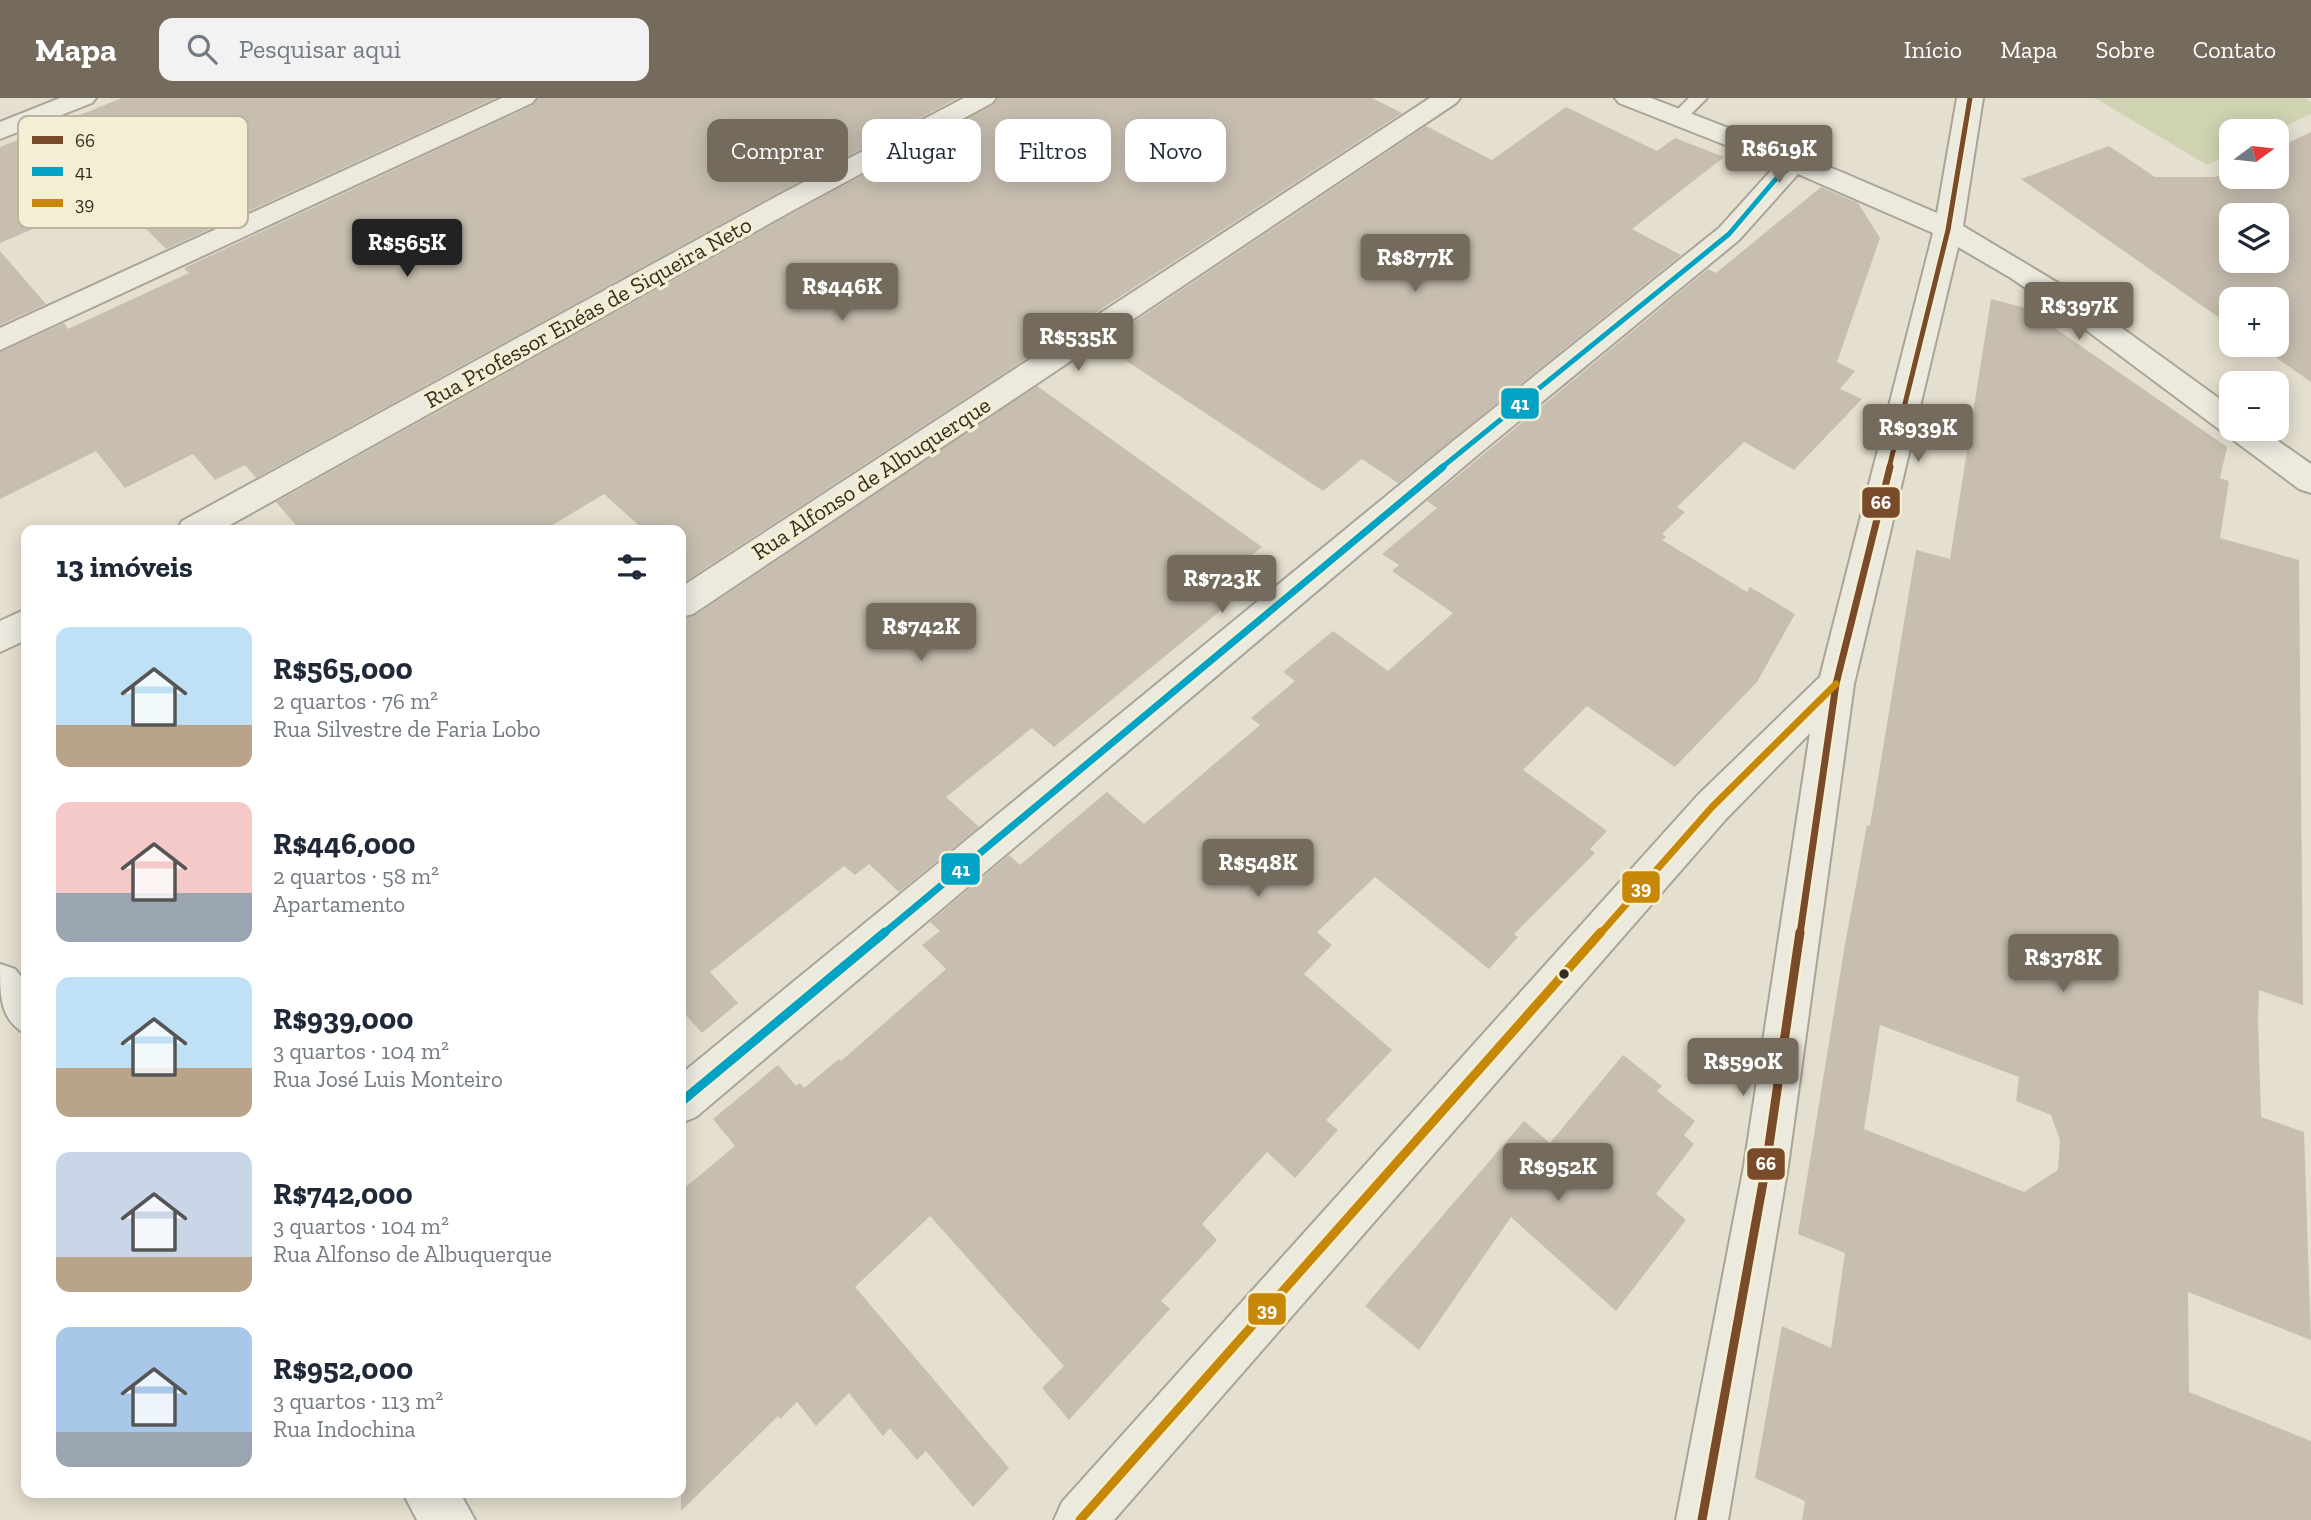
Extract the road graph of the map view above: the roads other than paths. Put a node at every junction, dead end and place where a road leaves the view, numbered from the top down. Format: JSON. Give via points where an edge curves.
{"nodes":[{"id":1,"x":83,"y":98,"type":"edge"},
{"id":2,"x":523,"y":98,"type":"edge"},
{"id":3,"x":983,"y":98,"type":"edge"},
{"id":4,"x":1447,"y":98,"type":"edge"},
{"id":5,"x":1628,"y":98,"type":"edge"},
{"id":6,"x":1699,"y":98,"type":"edge"},
{"id":7,"x":1970,"y":98,"type":"edge"},
{"id":8,"x":30,"y":116,"type":"edge"},
{"id":9,"x":1677,"y":118,"type":"junction"},
{"id":10,"x":1793,"y":164,"type":"junction"},
{"id":11,"x":248,"y":225,"type":"edge"},
{"id":12,"x":242,"y":228,"type":"edge"},
{"id":13,"x":1948,"y":230,"type":"junction"},
{"id":14,"x":0,"y":340,"type":"edge"},
{"id":15,"x":2219,"y":414,"type":"edge"},
{"id":16,"x":2256,"y":441,"type":"edge"},
{"id":17,"x":2311,"y":481,"type":"edge"},
{"id":18,"x":203,"y":525,"type":"edge"},
{"id":19,"x":686,"y":601,"type":"edge"},
{"id":20,"x":21,"y":626,"type":"edge"},
{"id":21,"x":0,"y":638,"type":"edge"},
{"id":22,"x":1836,"y":684,"type":"junction"},
{"id":23,"x":0,"y":983,"type":"edge"},
{"id":24,"x":21,"y":1008,"type":"edge"},
{"id":25,"x":686,"y":1098,"type":"edge"},
{"id":26,"x":432,"y":1498,"type":"edge"},
{"id":27,"x":450,"y":1520,"type":"edge"},
{"id":28,"x":1080,"y":1520,"type":"edge"},
{"id":29,"x":1702,"y":1520,"type":"edge"}],
"edges":[{"from":1,"to":8,"type":"street"},
{"from":2,"to":11,"type":"street"},
{"from":3,"to":18,"type":"street","name":"Rua Professor Enéas de Siqueira Neto"},
{"from":4,"to":19,"type":"street","name":"Rua Alfonso de Albuquerque"},
{"from":5,"to":9,"type":"street"},
{"from":6,"to":9,"type":"lane"},
{"from":7,"to":13,"type":"street"},
{"from":9,"to":10,"type":"street"},
{"from":10,"to":13,"type":"street"},
{"from":10,"to":25,"type":"street","via":[[1729,234]]},
{"from":12,"to":14,"type":"street"},
{"from":13,"to":15,"type":"street","via":[[2046,288]]},
{"from":13,"to":22,"type":"street"},
{"from":16,"to":17,"type":"street"},
{"from":20,"to":21,"type":"street"},
{"from":22,"to":28,"type":"street","via":[[1712,807]]},
{"from":22,"to":29,"type":"street","via":[[1766,1166]]},
{"from":23,"to":24,"type":"street"},
{"from":26,"to":27,"type":"street"}]}
